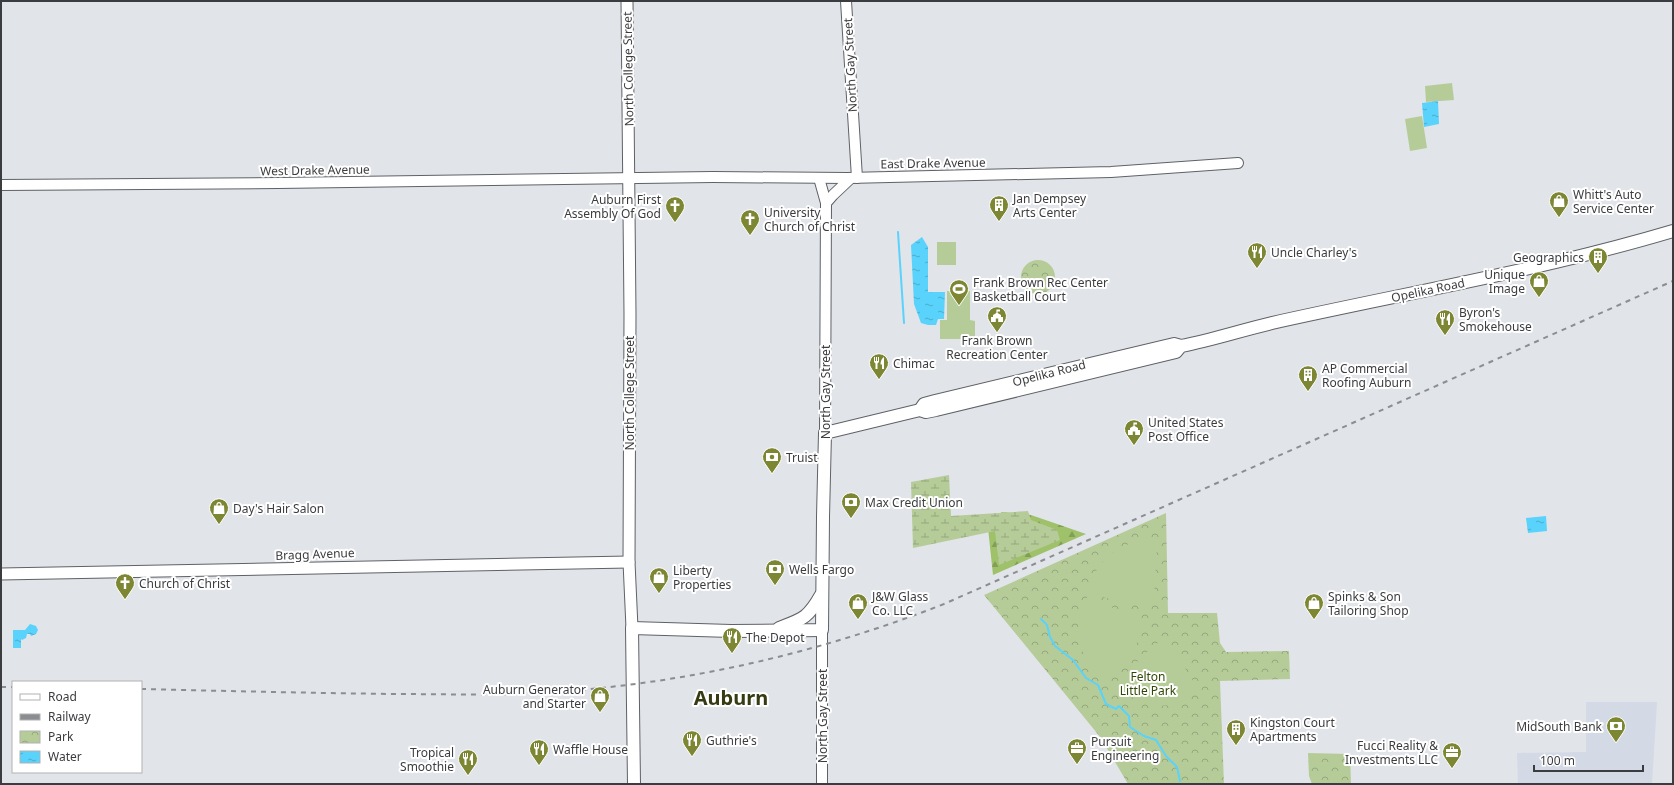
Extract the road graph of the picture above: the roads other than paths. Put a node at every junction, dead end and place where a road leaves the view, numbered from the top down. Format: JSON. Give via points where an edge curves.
{"nodes":[{"id":1,"x":627,"y":1,"type":"edge"},
{"id":2,"x":846,"y":1,"type":"edge"},
{"id":3,"x":1238,"y":163,"type":"dead end"},
{"id":4,"x":819,"y":178,"type":"junction"},
{"id":5,"x":854,"y":178,"type":"junction"},
{"id":6,"x":629,"y":179,"type":"junction"},
{"id":7,"x":1,"y":185,"type":"edge"},
{"id":8,"x":826,"y":203,"type":"junction"},
{"id":9,"x":1673,"y":231,"type":"edge"},
{"id":10,"x":825,"y":433,"type":"junction"},
{"id":11,"x":629,"y":562,"type":"junction"},
{"id":12,"x":1,"y":574,"type":"edge"},
{"id":13,"x":822,"y":594,"type":"junction"},
{"id":14,"x":632,"y":628,"type":"junction"},
{"id":15,"x":822,"y":630,"type":"junction"},
{"id":16,"x":773,"y":631,"type":"junction"},
{"id":17,"x":634,"y":784,"type":"edge"},
{"id":18,"x":822,"y":784,"type":"edge"}],
"edges":[{"from":1,"to":6,"type":"main road","name":"North College Street"},
{"from":2,"to":5,"type":"street","name":"North Gay Street"},
{"from":3,"to":5,"type":"street","name":"East Drake Avenue","via":[[1111,172]]},
{"from":4,"to":5,"type":"street","name":"East Drake Avenue"},
{"from":4,"to":6,"type":"street","name":"East Drake Avenue"},
{"from":4,"to":8,"type":"street","name":"North Gay Street"},
{"from":5,"to":8,"type":"street"},
{"from":6,"to":7,"type":"street","name":"West Drake Avenue"},
{"from":6,"to":11,"type":"main road","name":"North College Street"},
{"from":8,"to":10,"type":"street","name":"North Gay Street"},
{"from":9,"to":10,"type":"main road","name":"Opelika Road","via":[[1495,276],[1270,323],[1181,346],[1174,344],[1095,362],[924,404],[920,410]]},
{"from":10,"to":13,"type":"main road","name":"North Gay Street"},
{"from":11,"to":12,"type":"main road","name":"Bragg Avenue"},
{"from":11,"to":14,"type":"main road","name":"North College Street"},
{"from":13,"to":15,"type":"main road","name":"North Gay Street"},
{"from":13,"to":16,"type":"main road","via":[[812,611]]},
{"from":14,"to":16,"type":"main road"},
{"from":14,"to":17,"type":"main road","name":"North College Street"},
{"from":15,"to":16,"type":"main road"},
{"from":15,"to":18,"type":"street","name":"North Gay Street"}]}
